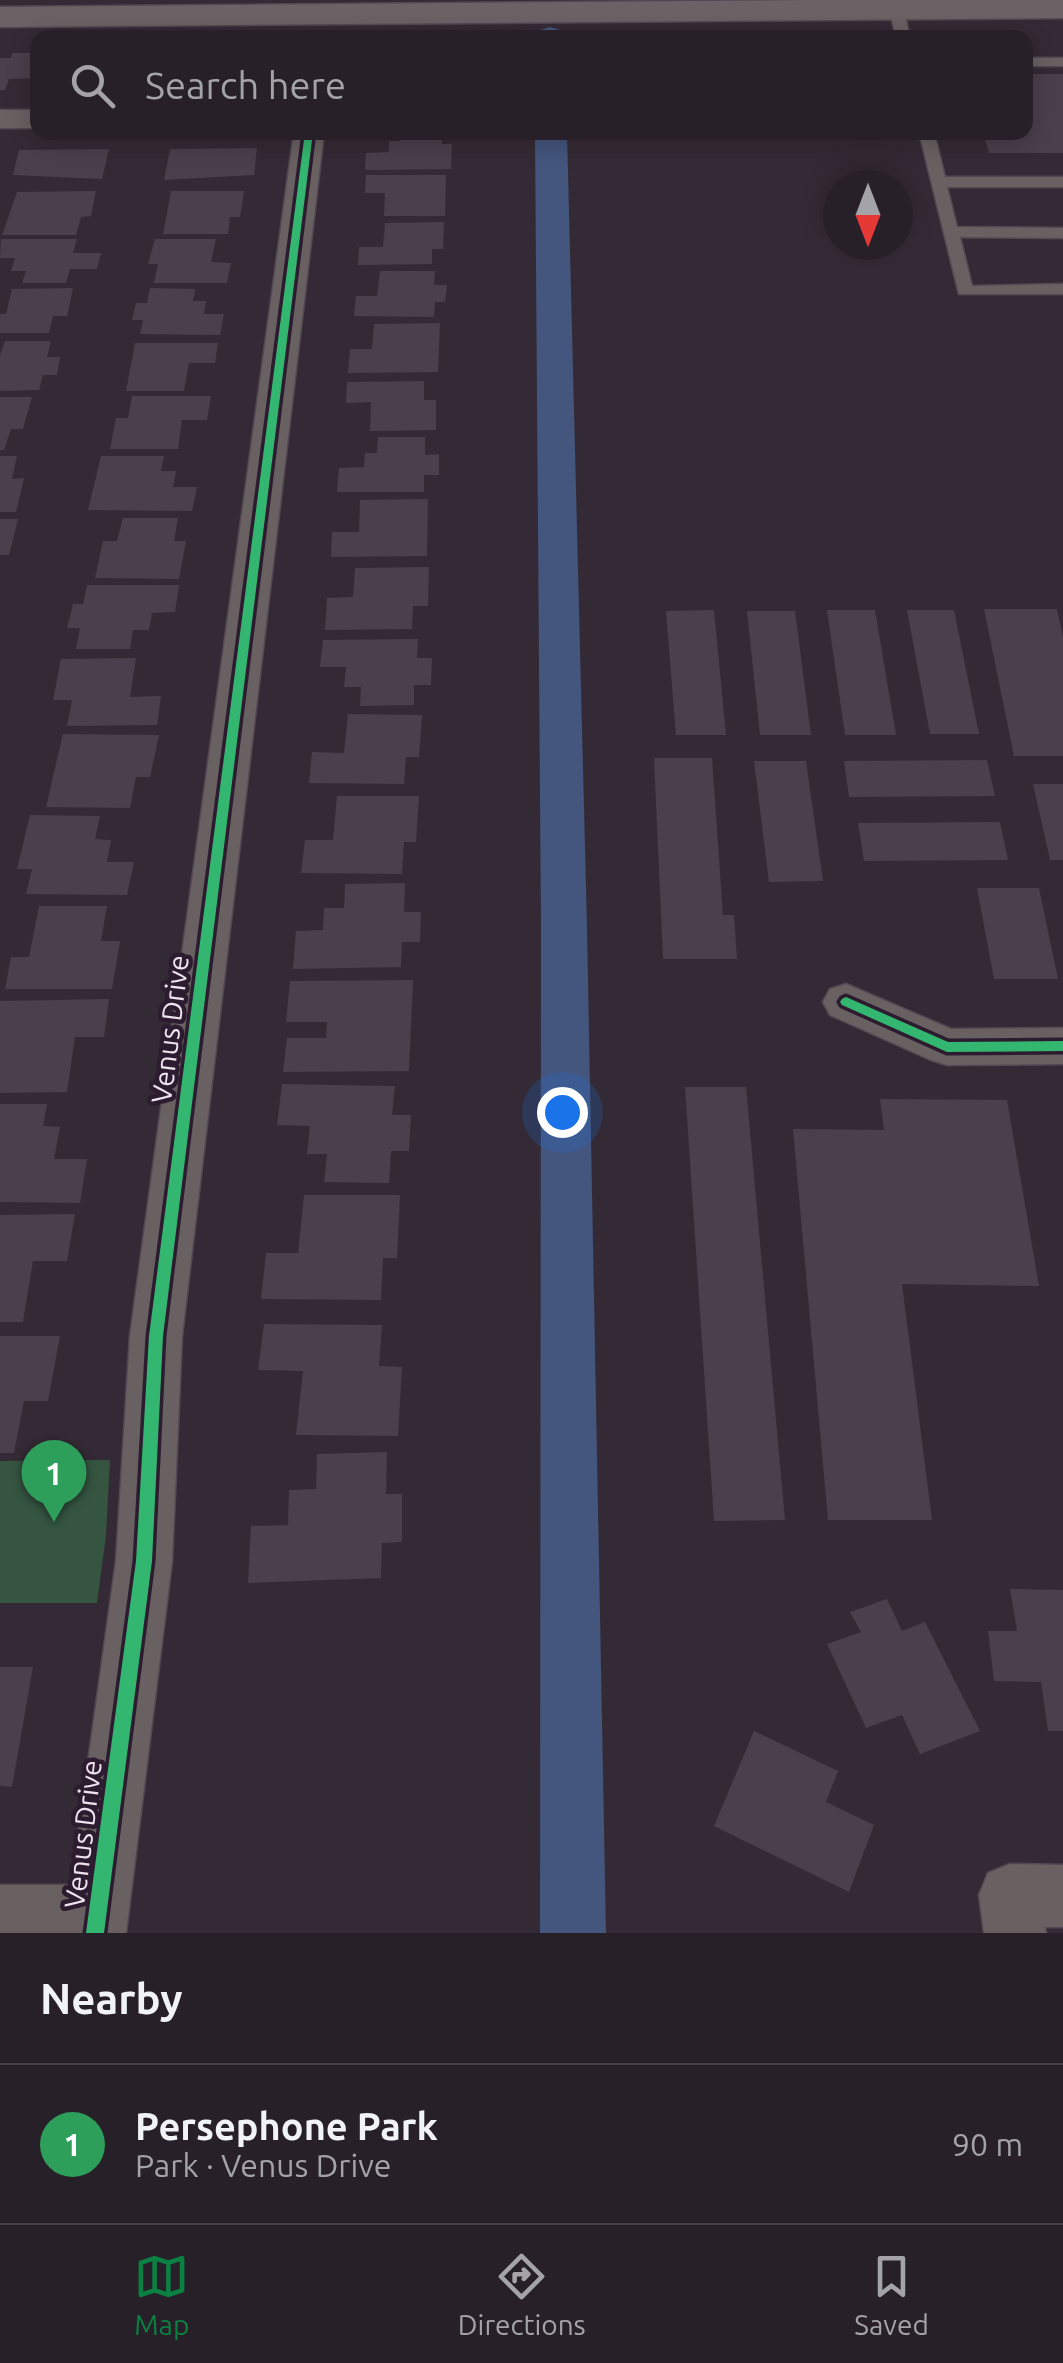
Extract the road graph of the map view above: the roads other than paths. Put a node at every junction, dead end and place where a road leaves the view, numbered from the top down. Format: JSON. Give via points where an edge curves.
{"nodes":[{"id":1,"x":962,"y":6,"type":"edge"},
{"id":2,"x":493,"y":8,"type":"edge"},
{"id":3,"x":1063,"y":8,"type":"edge"},
{"id":4,"x":0,"y":18,"type":"edge"},
{"id":5,"x":900,"y":24,"type":"edge"},
{"id":6,"x":1033,"y":62,"type":"edge"},
{"id":7,"x":1063,"y":62,"type":"edge"},
{"id":8,"x":0,"y":119,"type":"edge"},
{"id":9,"x":30,"y":119,"type":"edge"},
{"id":10,"x":308,"y":140,"type":"edge"},
{"id":11,"x":928,"y":140,"type":"edge"},
{"id":12,"x":938,"y":182,"type":"junction"},
{"id":13,"x":1063,"y":182,"type":"edge"},
{"id":14,"x":951,"y":232,"type":"junction"},
{"id":15,"x":1063,"y":233,"type":"edge"},
{"id":16,"x":1063,"y":289,"type":"edge"},
{"id":17,"x":846,"y":1002,"type":"dead end"},
{"id":18,"x":1063,"y":1046,"type":"edge"},
{"id":19,"x":0,"y":1916,"type":"edge"},
{"id":20,"x":96,"y":1924,"type":"edge"}],
"edges":[{"from":1,"to":3,"type":"main road"},
{"from":1,"to":5,"type":"main road"},
{"from":2,"to":4,"type":"main road"},
{"from":2,"to":5,"type":"main road"},
{"from":6,"to":7,"type":"lane"},
{"from":8,"to":9,"type":"street"},
{"from":10,"to":20,"type":"street","name":"Venus Drive","via":[[156,1336],[144,1561]]},
{"from":11,"to":12,"type":"lane"},
{"from":12,"to":13,"type":"lane"},
{"from":12,"to":14,"type":"lane"},
{"from":14,"to":15,"type":"lane"},
{"from":14,"to":16,"type":"lane","via":[[965,290]]},
{"from":17,"to":18,"type":"street","via":[[947,1048]]},
{"from":19,"to":20,"type":"street"}]}
